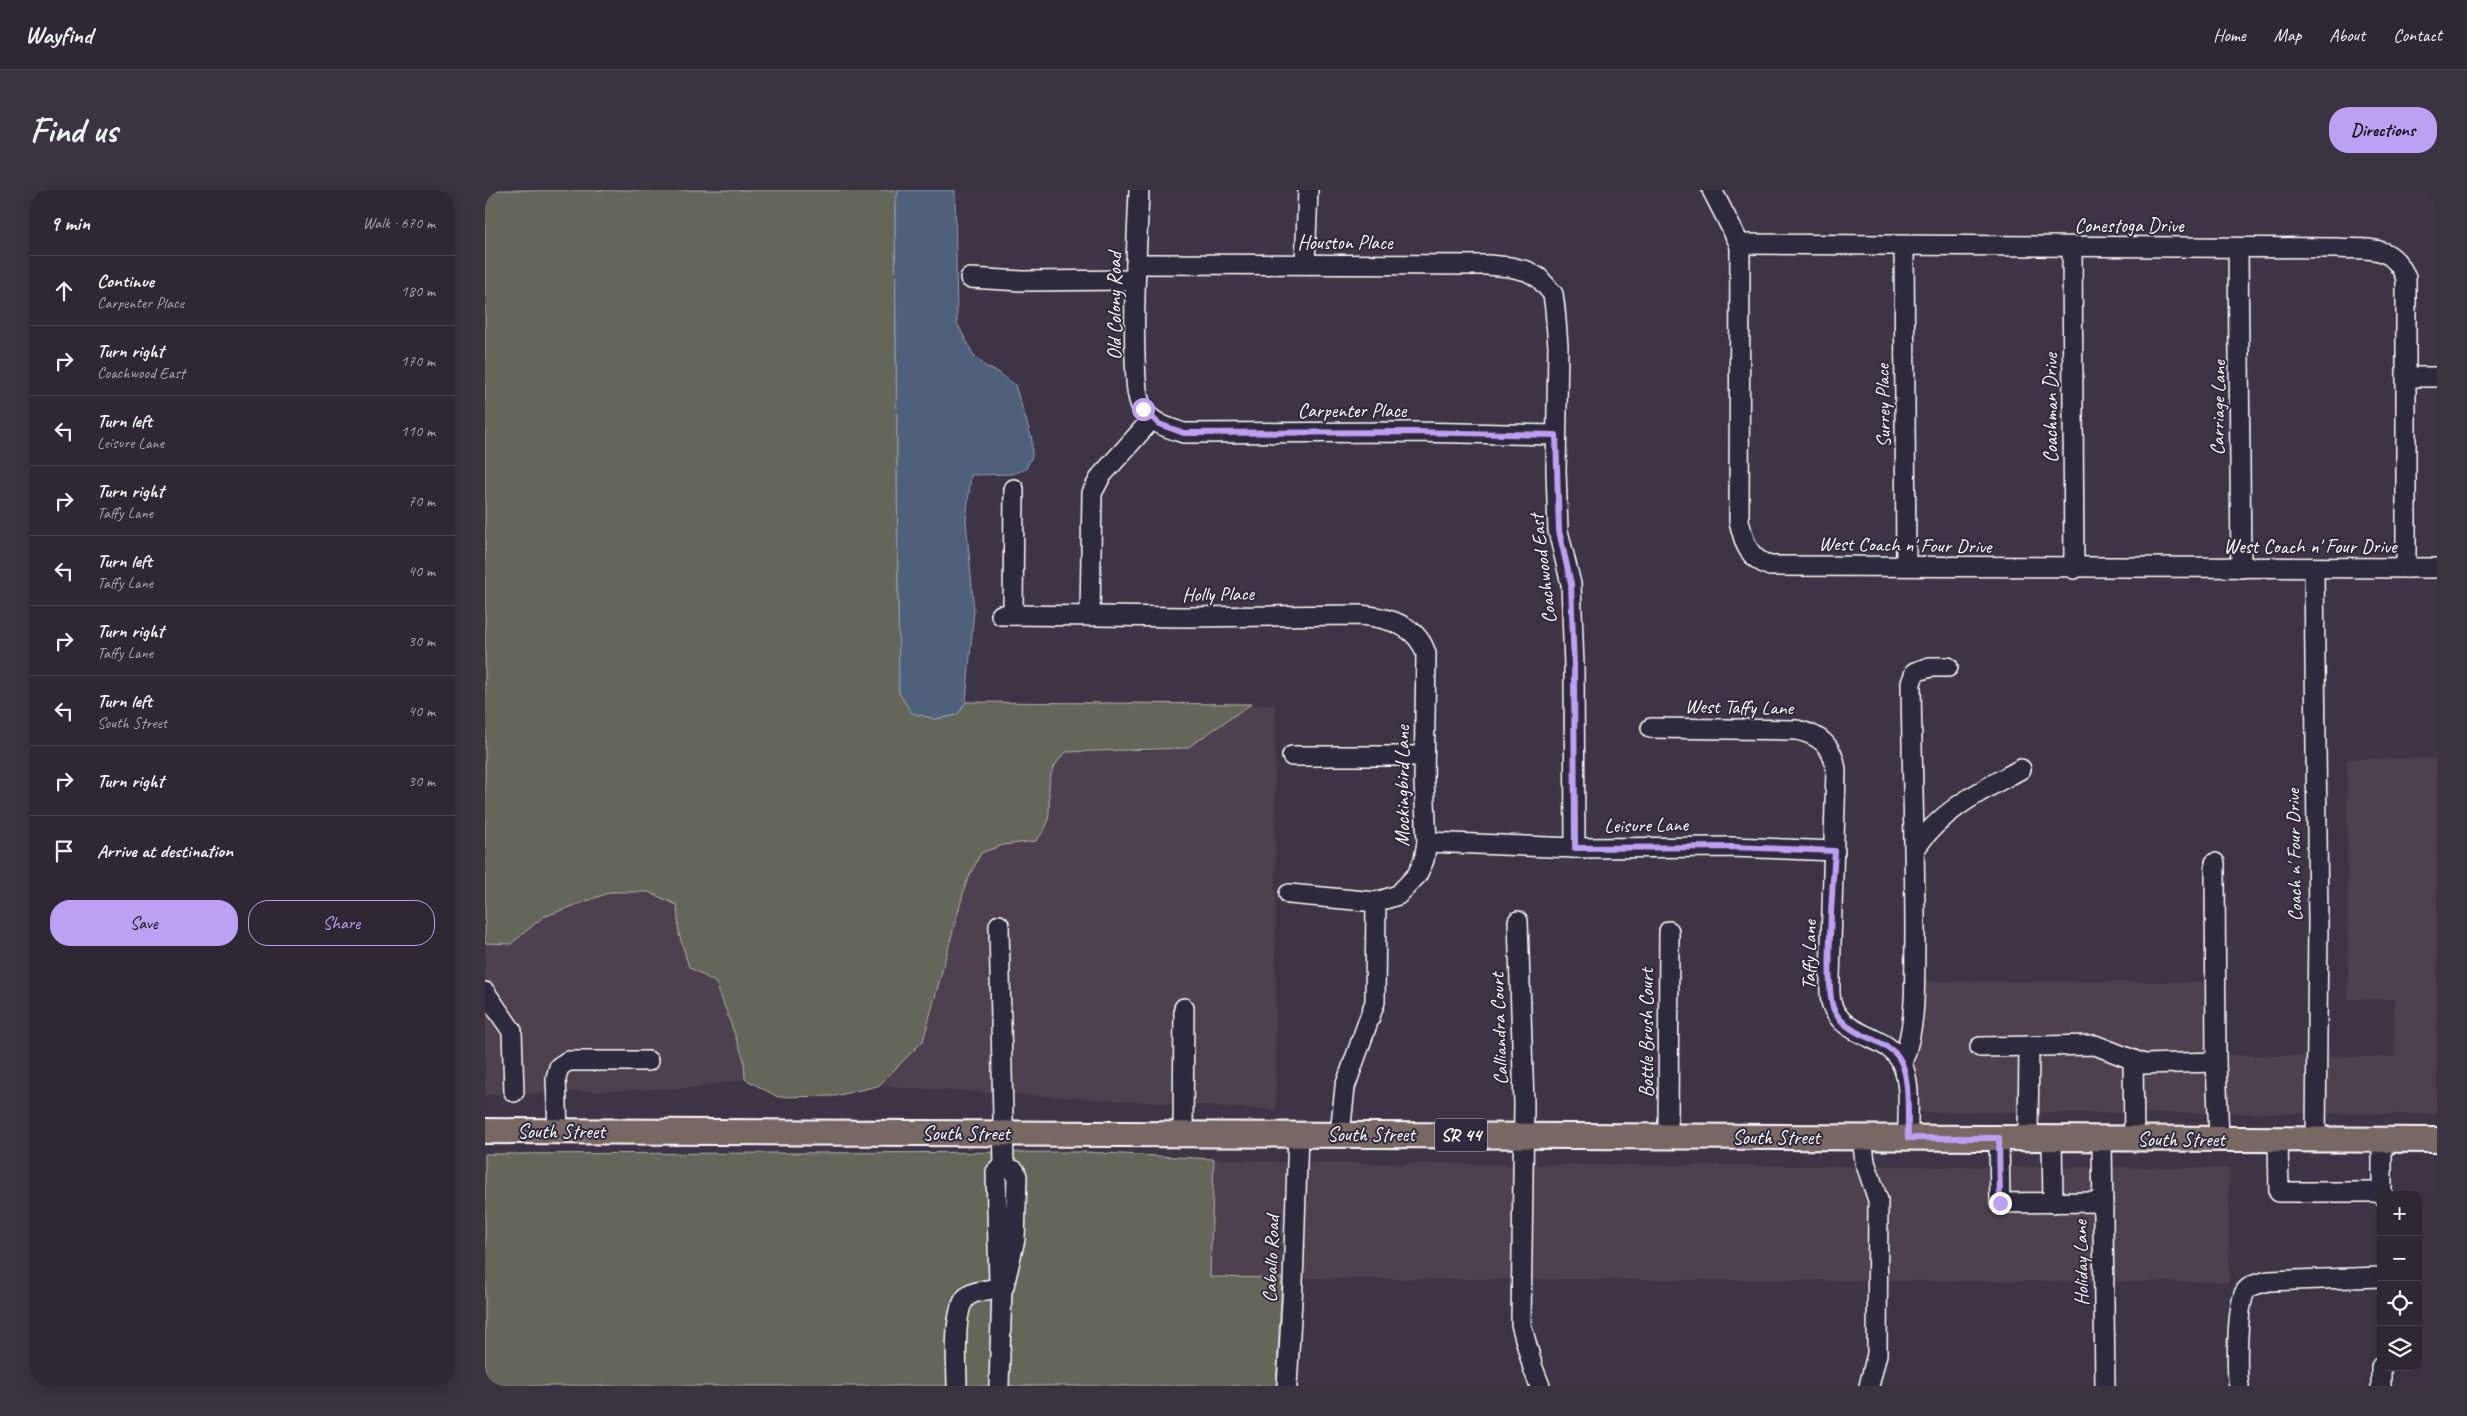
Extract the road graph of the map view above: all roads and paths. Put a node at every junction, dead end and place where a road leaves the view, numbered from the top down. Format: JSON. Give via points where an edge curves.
{"nodes":[{"id":1,"x":1139,"y":190,"type":"edge"},
{"id":2,"x":1308,"y":190,"type":"edge"},
{"id":3,"x":1712,"y":190,"type":"edge"},
{"id":4,"x":1739,"y":244,"type":"junction"},
{"id":5,"x":1904,"y":246,"type":"junction"},
{"id":6,"x":2072,"y":247,"type":"junction"},
{"id":7,"x":2238,"y":248,"type":"junction"},
{"id":8,"x":1305,"y":264,"type":"junction"},
{"id":9,"x":1136,"y":272,"type":"junction"},
{"id":10,"x":970,"y":278,"type":"dead end"},
{"id":11,"x":1548,"y":286,"type":"joint"},
{"id":12,"x":2406,"y":377,"type":"junction"},
{"id":13,"x":2437,"y":377,"type":"edge"},
{"id":14,"x":1152,"y":419,"type":"junction"},
{"id":15,"x":1556,"y":435,"type":"junction"},
{"id":16,"x":1014,"y":488,"type":"dead end"},
{"id":17,"x":1906,"y":565,"type":"junction"},
{"id":18,"x":2241,"y":568,"type":"junction"},
{"id":19,"x":2406,"y":568,"type":"junction"},
{"id":20,"x":2437,"y":568,"type":"edge"},
{"id":21,"x":2074,"y":569,"type":"junction"},
{"id":22,"x":2315,"y":570,"type":"junction"},
{"id":23,"x":1090,"y":615,"type":"junction"},
{"id":24,"x":1424,"y":648,"type":"joint"},
{"id":25,"x":1948,"y":667,"type":"dead end"},
{"id":26,"x":1651,"y":728,"type":"dead end"},
{"id":27,"x":1823,"y":741,"type":"joint"},
{"id":28,"x":1292,"y":756,"type":"dead end"},
{"id":29,"x":1425,"y":756,"type":"junction"},
{"id":30,"x":2021,"y":769,"type":"dead end"},
{"id":31,"x":1427,"y":842,"type":"junction"},
{"id":32,"x":1575,"y":848,"type":"junction"},
{"id":33,"x":1915,"y":849,"type":"junction"},
{"id":34,"x":1835,"y":851,"type":"junction"},
{"id":35,"x":2215,"y":863,"type":"dead end"},
{"id":36,"x":1289,"y":894,"type":"dead end"},
{"id":37,"x":1376,"y":902,"type":"junction"},
{"id":38,"x":1518,"y":921,"type":"dead end"},
{"id":39,"x":999,"y":925,"type":"dead end"},
{"id":40,"x":1669,"y":931,"type":"dead end"},
{"id":41,"x":485,"y":992,"type":"edge"},
{"id":42,"x":1184,"y":1008,"type":"dead end"},
{"id":43,"x":2029,"y":1046,"type":"junction"},
{"id":44,"x":1980,"y":1047,"type":"dead end"},
{"id":45,"x":2133,"y":1060,"type":"junction"},
{"id":46,"x":648,"y":1061,"type":"dead end"},
{"id":47,"x":2216,"y":1062,"type":"junction"},
{"id":48,"x":1902,"y":1063,"type":"junction"},
{"id":49,"x":514,"y":1092,"type":"dead end"},
{"id":50,"x":485,"y":1131,"type":"edge"},
{"id":51,"x":558,"y":1131,"type":"junction"},
{"id":52,"x":1004,"y":1133,"type":"junction"},
{"id":53,"x":1183,"y":1134,"type":"junction"},
{"id":54,"x":1298,"y":1134,"type":"junction"},
{"id":55,"x":1340,"y":1134,"type":"junction"},
{"id":56,"x":1523,"y":1135,"type":"junction"},
{"id":57,"x":1668,"y":1136,"type":"junction"},
{"id":58,"x":1862,"y":1138,"type":"junction"},
{"id":59,"x":1908,"y":1138,"type":"junction"},
{"id":60,"x":1999,"y":1138,"type":"junction"},
{"id":61,"x":2028,"y":1138,"type":"junction"},
{"id":62,"x":2053,"y":1138,"type":"junction"},
{"id":63,"x":2102,"y":1139,"type":"junction"},
{"id":64,"x":2135,"y":1139,"type":"junction"},
{"id":65,"x":2219,"y":1139,"type":"junction"},
{"id":66,"x":2278,"y":1140,"type":"junction"},
{"id":67,"x":2316,"y":1140,"type":"junction"},
{"id":68,"x":2382,"y":1140,"type":"junction"},
{"id":69,"x":2437,"y":1140,"type":"edge"},
{"id":70,"x":2382,"y":1191,"type":"edge"},
{"id":71,"x":2377,"y":1193,"type":"edge"},
{"id":72,"x":2103,"y":1202,"type":"junction"},
{"id":73,"x":2053,"y":1203,"type":"junction"},
{"id":74,"x":2377,"y":1277,"type":"edge"},
{"id":75,"x":1001,"y":1287,"type":"junction"},
{"id":76,"x":2381,"y":1371,"type":"edge"},
{"id":77,"x":957,"y":1386,"type":"edge"},
{"id":78,"x":999,"y":1386,"type":"edge"},
{"id":79,"x":1287,"y":1386,"type":"edge"},
{"id":80,"x":1541,"y":1386,"type":"edge"},
{"id":81,"x":1869,"y":1386,"type":"edge"},
{"id":82,"x":2105,"y":1386,"type":"edge"},
{"id":83,"x":2239,"y":1386,"type":"edge"},
{"id":84,"x":2381,"y":1386,"type":"edge"}],
"edges":[{"from":1,"to":9,"type":"street","name":"Old Colony Road"},
{"from":2,"to":8,"type":"street"},
{"from":3,"to":4,"type":"street","name":"West Coach n' Four Drive"},
{"from":4,"to":5,"type":"street","name":"Conestoga Drive"},
{"from":4,"to":17,"type":"street","name":"West Coach n' Four Drive","via":[[1739,522],[1744,543],[1752,556],[1770,566]]},
{"from":5,"to":6,"type":"street","name":"Conestoga Drive"},
{"from":5,"to":17,"type":"street","name":"Surrey Place"},
{"from":6,"to":7,"type":"street","name":"Conestoga Drive"},
{"from":6,"to":21,"type":"street","name":"Coachman Drive"},
{"from":7,"to":12,"type":"street","name":"Conestoga Drive","via":[[2377,250],[2393,256],[2405,278]]},
{"from":7,"to":18,"type":"street","name":"Carriage Lane"},
{"from":8,"to":9,"type":"street","name":"Houston Place"},
{"from":8,"to":11,"type":"street","name":"Houston Place","via":[[1510,267],[1527,271]]},
{"from":9,"to":10,"type":"street","name":"Houston Place","via":[[1023,281]]},
{"from":9,"to":14,"type":"street","name":"Old Colony Road","via":[[1136,378],[1139,401]]},
{"from":11,"to":15,"type":"street","name":"Coachwood East","via":[[1553,294],[1558,346]]},
{"from":12,"to":13,"type":"street"},
{"from":12,"to":19,"type":"street","name":"Conestoga Drive"},
{"from":14,"to":15,"type":"street","name":"Carpenter Place","via":[[1184,433]]},
{"from":14,"to":23,"type":"street","via":[[1101,476],[1092,493]]},
{"from":15,"to":32,"type":"street","name":"Coachwood East","via":[[1559,531],[1571,584]]},
{"from":16,"to":23,"type":"street","name":"Holly Place","via":[[1007,615]]},
{"from":17,"to":21,"type":"street","name":"West Coach n' Four Drive"},
{"from":18,"to":21,"type":"street","name":"West Coach n' Four Drive"},
{"from":18,"to":22,"type":"street","name":"West Coach n' Four Drive"},
{"from":19,"to":20,"type":"street","name":"West Coach n' Four Drive"},
{"from":19,"to":22,"type":"street","name":"West Coach n' Four Drive"},
{"from":22,"to":67,"type":"street","name":"Coach n' Four Drive"},
{"from":23,"to":24,"type":"street","name":"Holly Place","via":[[1379,617],[1397,622]]},
{"from":24,"to":29,"type":"street","name":"Mockingbird Lane"},
{"from":25,"to":33,"type":"street","via":[[1930,667],[1915,672],[1911,683]]},
{"from":26,"to":27,"type":"street","name":"West Taffy Lane","via":[[1797,730]]},
{"from":27,"to":34,"type":"street","name":"Taffy Lane","via":[[1833,756],[1836,770]]},
{"from":28,"to":29,"type":"street"},
{"from":29,"to":31,"type":"street","name":"Mockingbird Lane"},
{"from":30,"to":33,"type":"street","via":[[1941,818]]},
{"from":31,"to":32,"type":"street","name":"Leisure Lane"},
{"from":31,"to":37,"type":"street","name":"Mockingbird Lane","via":[[1424,860],[1408,886],[1397,895]]},
{"from":32,"to":34,"type":"street","name":"Leisure Lane","via":[[1731,847]]},
{"from":33,"to":48,"type":"street","via":[[1914,987],[1910,1044]]},
{"from":34,"to":48,"type":"street","name":"Taffy Lane","via":[[1829,979],[1831,1003],[1844,1024],[1896,1054]]},
{"from":35,"to":47,"type":"street"},
{"from":36,"to":37,"type":"street"},
{"from":37,"to":55,"type":"street","via":[[1375,1002],[1345,1087]]},
{"from":38,"to":56,"type":"street","name":"Calliandra Court"},
{"from":39,"to":52,"type":"street"},
{"from":40,"to":57,"type":"street","name":"Bottle Brush Court"},
{"from":41,"to":49,"type":"street","via":[[512,1031]]},
{"from":42,"to":53,"type":"street"},
{"from":43,"to":44,"type":"street"},
{"from":43,"to":45,"type":"street","via":[[2095,1045]]},
{"from":43,"to":61,"type":"street"},
{"from":45,"to":47,"type":"street","via":[[2143,1064]]},
{"from":45,"to":64,"type":"street"},
{"from":46,"to":51,"type":"street","via":[[568,1061],[559,1067],[556,1078]]},
{"from":47,"to":65,"type":"street"},
{"from":48,"to":59,"type":"street","via":[[1907,1079]]},
{"from":50,"to":51,"type":"main road","name":"South Street","number":"SR 44"},
{"from":51,"to":52,"type":"main road","name":"South Street","number":"SR 44"},
{"from":52,"to":53,"type":"main road","name":"South Street","number":"SR 44"},
{"from":52,"to":75,"type":"street","via":[[1004,1166],[995,1172]]},
{"from":53,"to":54,"type":"main road","name":"South Street","number":"SR 44"},
{"from":54,"to":55,"type":"main road","name":"South Street","number":"SR 44"},
{"from":54,"to":79,"type":"street","name":"Caballo Road"},
{"from":55,"to":56,"type":"main road","name":"South Street","number":"SR 44"},
{"from":56,"to":57,"type":"main road","name":"South Street","number":"SR 44"},
{"from":56,"to":80,"type":"street","name":"Calliandra Court","via":[[1521,1324]]},
{"from":57,"to":58,"type":"main road","name":"South Street","number":"SR 44"},
{"from":58,"to":59,"type":"main road","name":"South Street","number":"SR 44"},
{"from":58,"to":81,"type":"street","via":[[1865,1162],[1878,1200],[1877,1354]]},
{"from":59,"to":60,"type":"main road","name":"South Street","number":"SR 44"},
{"from":60,"to":61,"type":"main road","name":"South Street","number":"SR 44"},
{"from":60,"to":73,"type":"street","via":[[2000,1203]]},
{"from":61,"to":62,"type":"main road","name":"South Street","number":"SR 44"},
{"from":62,"to":63,"type":"main road","name":"South Street","number":"SR 44"},
{"from":62,"to":73,"type":"street"},
{"from":63,"to":64,"type":"main road","name":"South Street","number":"SR 44"},
{"from":63,"to":72,"type":"street","name":"Holiday Lane"},
{"from":64,"to":65,"type":"main road","name":"South Street","number":"SR 44"},
{"from":65,"to":66,"type":"main road","name":"South Street","number":"SR 44"},
{"from":66,"to":67,"type":"main road","name":"South Street","number":"SR 44"},
{"from":66,"to":71,"type":"street","via":[[2279,1192]]},
{"from":67,"to":68,"type":"main road","name":"South Street","number":"SR 44"},
{"from":68,"to":69,"type":"main road","name":"South Street","number":"SR 44"},
{"from":68,"to":70,"type":"street"},
{"from":72,"to":73,"type":"street"},
{"from":72,"to":82,"type":"street","name":"Holiday Lane"},
{"from":74,"to":83,"type":"street","via":[[2269,1281],[2245,1291],[2239,1311]]},
{"from":75,"to":77,"type":"street","via":[[969,1295],[963,1301],[958,1318]]},
{"from":75,"to":78,"type":"street"},
{"from":76,"to":84,"type":"street"}]}
